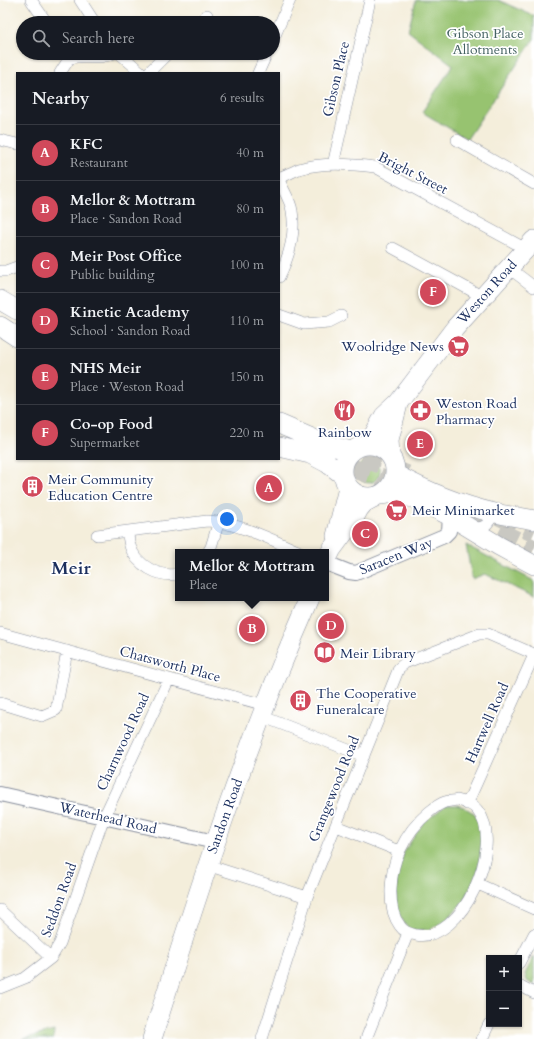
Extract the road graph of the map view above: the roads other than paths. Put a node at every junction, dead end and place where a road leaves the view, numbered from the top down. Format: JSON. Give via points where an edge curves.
{"nodes":[{"id":1,"x":32,"y":0,"type":"edge"},
{"id":2,"x":80,"y":0,"type":"edge"},
{"id":3,"x":290,"y":0,"type":"edge"},
{"id":4,"x":370,"y":0,"type":"edge"},
{"id":5,"x":42,"y":16,"type":"edge"},
{"id":6,"x":90,"y":16,"type":"edge"},
{"id":7,"x":280,"y":24,"type":"edge"},
{"id":8,"x":66,"y":60,"type":"edge"},
{"id":9,"x":127,"y":60,"type":"edge"},
{"id":10,"x":161,"y":60,"type":"edge"},
{"id":11,"x":264,"y":60,"type":"edge"},
{"id":12,"x":60,"y":72,"type":"edge"},
{"id":13,"x":141,"y":72,"type":"edge"},
{"id":14,"x":149,"y":72,"type":"edge"},
{"id":15,"x":258,"y":72,"type":"edge"},
{"id":16,"x":0,"y":140,"type":"edge"},
{"id":17,"x":457,"y":140,"type":"dead end"},
{"id":18,"x":16,"y":144,"type":"edge"},
{"id":19,"x":333,"y":165,"type":"junction"},
{"id":20,"x":280,"y":179,"type":"edge"},
{"id":21,"x":280,"y":181,"type":"edge"},
{"id":22,"x":534,"y":184,"type":"edge"},
{"id":23,"x":530,"y":244,"type":"edge"},
{"id":24,"x":393,"y":248,"type":"dead end"},
{"id":25,"x":16,"y":267,"type":"edge"},
{"id":26,"x":509,"y":268,"type":"junction"},
{"id":27,"x":0,"y":271,"type":"edge"},
{"id":28,"x":280,"y":273,"type":"edge"},
{"id":29,"x":534,"y":287,"type":"edge"},
{"id":30,"x":0,"y":289,"type":"edge"},
{"id":31,"x":16,"y":296,"type":"edge"},
{"id":32,"x":0,"y":300,"type":"edge"},
{"id":33,"x":481,"y":300,"type":"junction"},
{"id":34,"x":16,"y":309,"type":"edge"},
{"id":35,"x":280,"y":315,"type":"edge"},
{"id":36,"x":0,"y":316,"type":"edge"},
{"id":37,"x":341,"y":316,"type":"dead end"},
{"id":38,"x":16,"y":325,"type":"edge"},
{"id":39,"x":0,"y":326,"type":"edge"},
{"id":40,"x":16,"y":336,"type":"edge"},
{"id":41,"x":398,"y":403,"type":"junction"},
{"id":42,"x":280,"y":424,"type":"edge"},
{"id":43,"x":280,"y":447,"type":"edge"},
{"id":44,"x":360,"y":448,"type":"junction"},
{"id":45,"x":390,"y":455,"type":"junction"},
{"id":46,"x":395,"y":474,"type":"junction"},
{"id":47,"x":345,"y":482,"type":"junction"},
{"id":48,"x":378,"y":496,"type":"junction"},
{"id":49,"x":494,"y":513,"type":"junction"},
{"id":50,"x":450,"y":516,"type":"junction"},
{"id":51,"x":534,"y":520,"type":"edge"},
{"id":52,"x":219,"y":521,"type":"junction"},
{"id":53,"x":473,"y":529,"type":"junction"},
{"id":54,"x":128,"y":531,"type":"junction"},
{"id":55,"x":97,"y":535,"type":"dead end"},
{"id":56,"x":210,"y":549,"type":"edge"},
{"id":57,"x":293,"y":549,"type":"edge"},
{"id":58,"x":329,"y":554,"type":"edge"},
{"id":59,"x":329,"y":556,"type":"edge"},
{"id":60,"x":329,"y":559,"type":"edge"},
{"id":61,"x":534,"y":564,"type":"edge"},
{"id":62,"x":175,"y":574,"type":"edge"},
{"id":63,"x":309,"y":601,"type":"edge"},
{"id":64,"x":0,"y":633,"type":"edge"},
{"id":65,"x":67,"y":651,"type":"junction"},
{"id":66,"x":534,"y":654,"type":"edge"},
{"id":67,"x":169,"y":679,"type":"junction"},
{"id":68,"x":0,"y":703,"type":"edge"},
{"id":69,"x":263,"y":711,"type":"junction"},
{"id":70,"x":364,"y":756,"type":"junction"},
{"id":71,"x":0,"y":794,"type":"edge"},
{"id":72,"x":468,"y":804,"type":"junction"},
{"id":73,"x":104,"y":818,"type":"junction"},
{"id":74,"x":336,"y":826,"type":"junction"},
{"id":75,"x":216,"y":842,"type":"junction"},
{"id":76,"x":399,"y":851,"type":"junction"},
{"id":77,"x":207,"y":865,"type":"junction"},
{"id":78,"x":478,"y":884,"type":"junction"},
{"id":79,"x":307,"y":897,"type":"junction"},
{"id":80,"x":534,"y":909,"type":"edge"},
{"id":81,"x":0,"y":910,"type":"edge"},
{"id":82,"x":408,"y":933,"type":"junction"},
{"id":83,"x":534,"y":934,"type":"edge"},
{"id":84,"x":52,"y":958,"type":"junction"},
{"id":85,"x":522,"y":958,"type":"edge"},
{"id":86,"x":522,"y":987,"type":"edge"},
{"id":87,"x":0,"y":988,"type":"edge"},
{"id":88,"x":534,"y":993,"type":"edge"},
{"id":89,"x":488,"y":1027,"type":"edge"},
{"id":90,"x":152,"y":1039,"type":"edge"},
{"id":91,"x":262,"y":1039,"type":"edge"},
{"id":92,"x":366,"y":1039,"type":"edge"},
{"id":93,"x":482,"y":1039,"type":"edge"}],
"edges":[{"from":1,"to":5,"type":"street"},
{"from":2,"to":6,"type":"street"},
{"from":3,"to":7,"type":"street"},
{"from":4,"to":19,"type":"street","name":"Gibson Place"},
{"from":8,"to":12,"type":"street"},
{"from":9,"to":13,"type":"street"},
{"from":10,"to":14,"type":"street"},
{"from":11,"to":15,"type":"street"},
{"from":16,"to":18,"type":"street"},
{"from":17,"to":22,"type":"street"},
{"from":19,"to":20,"type":"street","name":"Bright Street","via":[[300,169]]},
{"from":19,"to":23,"type":"street","name":"Bright Street","via":[[375,167]]},
{"from":21,"to":28,"type":"street","via":[[292,210],[293,232],[288,257]]},
{"from":23,"to":26,"type":"highway","name":"Weston Road"},
{"from":24,"to":33,"type":"street","via":[[474,292]]},
{"from":25,"to":27,"type":"street"},
{"from":26,"to":29,"type":"street"},
{"from":26,"to":33,"type":"highway","name":"Weston Road"},
{"from":30,"to":31,"type":"highway"},
{"from":32,"to":34,"type":"highway"},
{"from":33,"to":41,"type":"highway","name":"Weston Road","via":[[455,328]]},
{"from":35,"to":37,"type":"street","via":[[304,324],[328,322]]},
{"from":36,"to":38,"type":"highway"},
{"from":39,"to":40,"type":"highway"},
{"from":41,"to":44,"type":"highway","name":"Weston Road","via":[[384,416]]},
{"from":41,"to":45,"type":"highway","name":"Weston Road","via":[[389,440]]},
{"from":42,"to":44,"type":"highway","via":[[341,449]]},
{"from":43,"to":47,"type":"highway","via":[[310,454],[327,463]]},
{"from":44,"to":45,"type":"highway","via":[[378,446]]},
{"from":44,"to":47,"type":"highway","via":[[346,458],[343,466]]},
{"from":45,"to":46,"type":"highway"},
{"from":46,"to":48,"type":"highway","via":[[390,487]]},
{"from":46,"to":49,"type":"highway","via":[[430,492]]},
{"from":47,"to":48,"type":"highway","via":[[357,495]]},
{"from":47,"to":58,"type":"highway"},
{"from":48,"to":50,"type":"highway","via":[[395,493],[416,498]]},
{"from":48,"to":59,"type":"highway","via":[[364,503]]},
{"from":49,"to":51,"type":"highway"},
{"from":49,"to":53,"type":"street","via":[[487,525]]},
{"from":50,"to":53,"type":"highway"},
{"from":50,"to":60,"type":"street","name":"Saracen Way","via":[[449,531],[444,536],[356,573],[348,572]]},
{"from":52,"to":54,"type":"street"},
{"from":52,"to":56,"type":"street"},
{"from":52,"to":57,"type":"street"},
{"from":53,"to":61,"type":"highway"},
{"from":54,"to":55,"type":"street"},
{"from":54,"to":62,"type":"street","via":[[130,547],[145,566],[164,574]]},
{"from":63,"to":69,"type":"highway","name":"Sandon Road"},
{"from":64,"to":65,"type":"street","name":"Chatsworth Place"},
{"from":65,"to":67,"type":"street","name":"Chatsworth Place"},
{"from":65,"to":68,"type":"street","via":[[56,710],[42,716]]},
{"from":66,"to":70,"type":"street","name":"Grangewood Road","via":[[488,634],[479,634],[405,663],[399,668]]},
{"from":66,"to":72,"type":"street","name":"Hartwell Road"},
{"from":67,"to":69,"type":"street","name":"Chatsworth Place"},
{"from":67,"to":73,"type":"street","name":"Charnwood Road"},
{"from":69,"to":70,"type":"street","name":"Chatsworth Place"},
{"from":69,"to":75,"type":"highway","name":"Sandon Road"},
{"from":70,"to":74,"type":"street","name":"Grangewood Road"},
{"from":71,"to":73,"type":"street","name":"Waterhead Road"},
{"from":72,"to":76,"type":"street","via":[[457,800],[436,806],[420,820]]},
{"from":72,"to":78,"type":"street","via":[[478,812],[485,831],[485,856]]},
{"from":73,"to":75,"type":"street","name":"Waterhead Road"},
{"from":73,"to":84,"type":"street","name":"Seddon Road","via":[[60,943]]},
{"from":74,"to":76,"type":"street"},
{"from":74,"to":79,"type":"street","name":"Grangewood Road"},
{"from":75,"to":77,"type":"highway","name":"Sandon Road"},
{"from":76,"to":82,"type":"street","via":[[393,875],[392,902],[396,920]]},
{"from":77,"to":79,"type":"street"},
{"from":77,"to":90,"type":"highway","name":"Sandon Road"},
{"from":78,"to":80,"type":"street"},
{"from":78,"to":82,"type":"street","via":[[467,904],[440,930],[421,936]]},
{"from":79,"to":91,"type":"street","name":"Grangewood Road"},
{"from":81,"to":84,"type":"street"},
{"from":82,"to":92,"type":"street"},
{"from":83,"to":85,"type":"street"},
{"from":84,"to":87,"type":"street","name":"Seddon Road","via":[[25,978]]},
{"from":86,"to":88,"type":"street"},
{"from":89,"to":93,"type":"street"}]}
